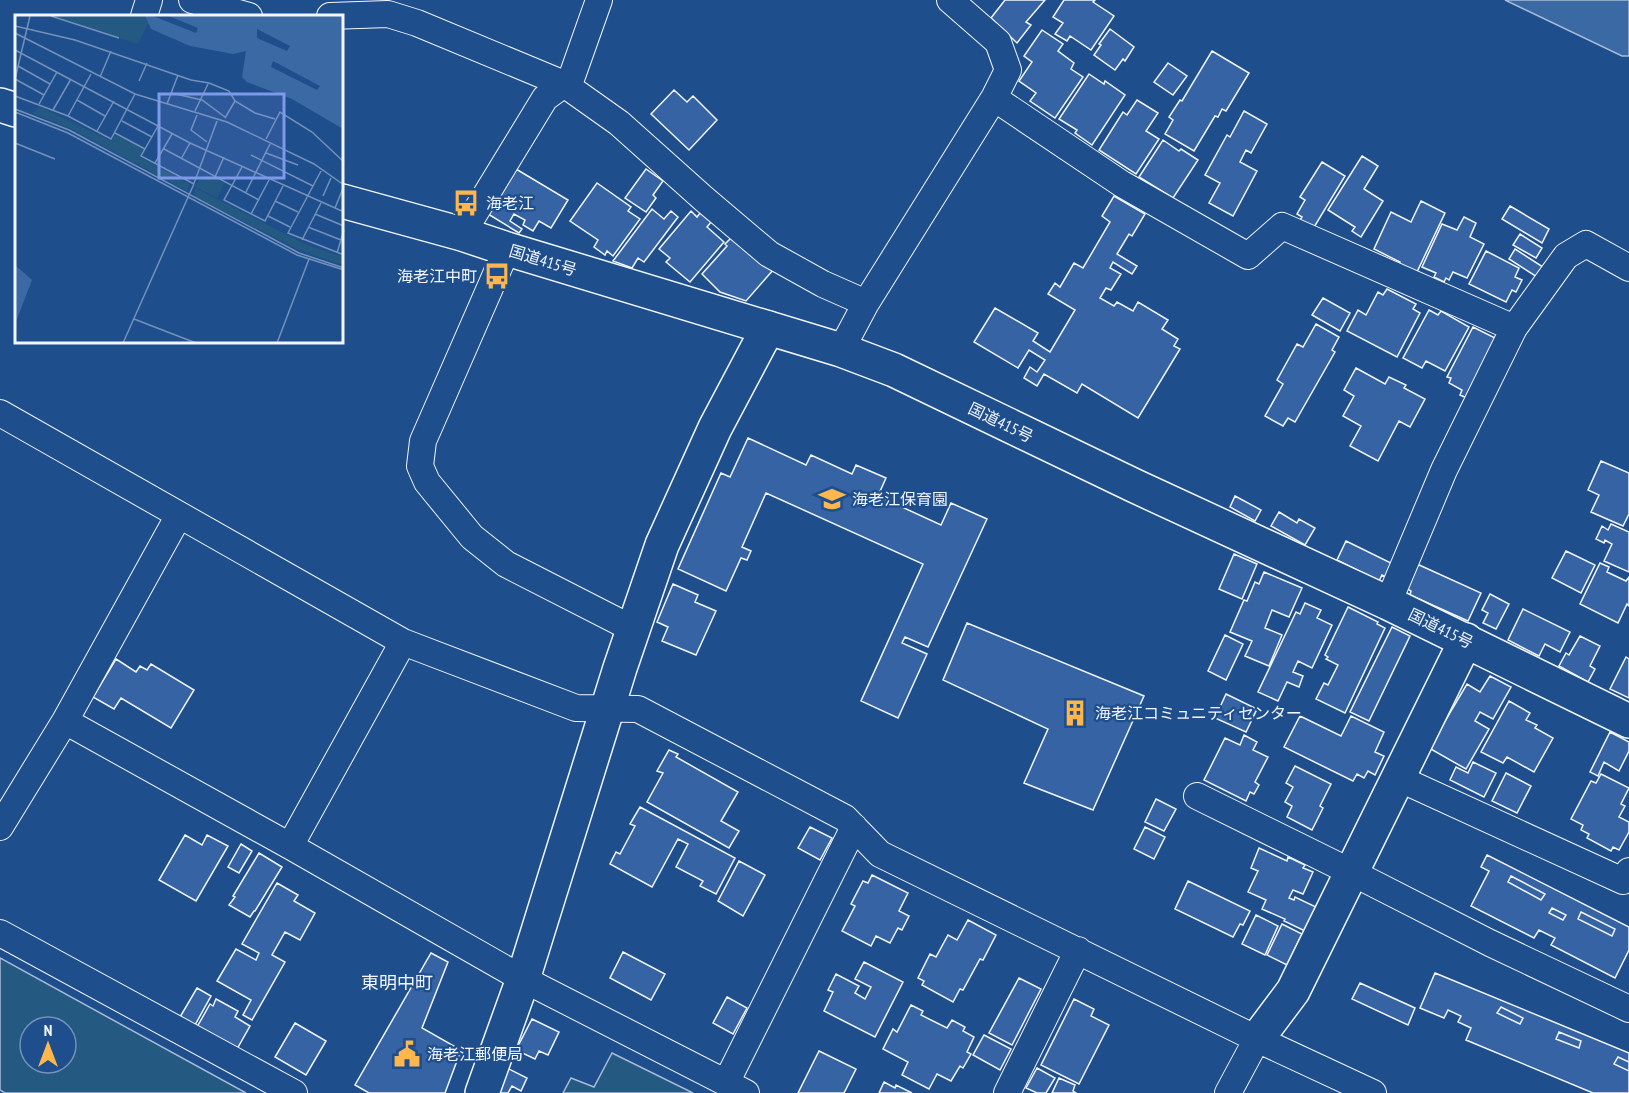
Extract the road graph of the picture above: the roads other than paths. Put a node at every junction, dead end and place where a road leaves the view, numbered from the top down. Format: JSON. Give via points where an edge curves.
{"nodes":[{"id":1,"x":149,"y":0,"type":"edge"},
{"id":2,"x":192,"y":0,"type":"edge"},
{"id":3,"x":599,"y":0,"type":"edge"},
{"id":4,"x":950,"y":0,"type":"edge"},
{"id":5,"x":144,"y":15,"type":"edge"},
{"id":6,"x":245,"y":15,"type":"edge"},
{"id":7,"x":344,"y":16,"type":"edge"},
{"id":8,"x":564,"y":84,"type":"junction"},
{"id":9,"x":994,"y":98,"type":"junction"},
{"id":10,"x":0,"y":105,"type":"edge"},
{"id":11,"x":15,"y":110,"type":"edge"},
{"id":12,"x":344,"y":202,"type":"edge"},
{"id":13,"x":462,"y":234,"type":"junction"},
{"id":14,"x":507,"y":249,"type":"junction"},
{"id":15,"x":1629,"y":268,"type":"edge"},
{"id":16,"x":866,"y":303,"type":"junction"},
{"id":17,"x":768,"y":328,"type":"junction"},
{"id":18,"x":1514,"y":328,"type":"junction"},
{"id":19,"x":841,"y":350,"type":"junction"},
{"id":20,"x":0,"y":413,"type":"edge"},
{"id":21,"x":179,"y":516,"type":"junction"},
{"id":22,"x":1388,"y":603,"type":"junction"},
{"id":23,"x":633,"y":629,"type":"junction"},
{"id":24,"x":1466,"y":640,"type":"junction"},
{"id":25,"x":403,"y":642,"type":"junction"},
{"id":26,"x":608,"y":708,"type":"junction"},
{"id":27,"x":65,"y":721,"type":"junction"},
{"id":28,"x":1629,"y":721,"type":"edge"},
{"id":29,"x":1398,"y":778,"type":"junction"},
{"id":30,"x":1197,"y":796,"type":"dead end"},
{"id":31,"x":0,"y":827,"type":"edge"},
{"id":32,"x":854,"y":827,"type":"junction"},
{"id":33,"x":290,"y":846,"type":"junction"},
{"id":34,"x":1629,"y":871,"type":"edge"},
{"id":35,"x":1351,"y":872,"type":"junction"},
{"id":36,"x":0,"y":933,"type":"edge"},
{"id":37,"x":1078,"y":950,"type":"junction"},
{"id":38,"x":523,"y":980,"type":"junction"},
{"id":39,"x":1629,"y":1009,"type":"edge"},
{"id":40,"x":1267,"y":1026,"type":"junction"},
{"id":41,"x":736,"y":1088,"type":"edge"},
{"id":42,"x":294,"y":1093,"type":"edge"},
{"id":43,"x":482,"y":1093,"type":"edge"},
{"id":44,"x":1007,"y":1093,"type":"edge"},
{"id":45,"x":1228,"y":1093,"type":"edge"},
{"id":46,"x":1373,"y":1093,"type":"edge"}],
"edges":[{"from":1,"to":5,"type":"street"},
{"from":2,"to":6,"type":"street"},
{"from":3,"to":8,"type":"street","via":[[571,79]]},
{"from":4,"to":9,"type":"street","via":[[998,42],[1008,70]]},
{"from":7,"to":8,"type":"street","via":[[388,14],[417,23]]},
{"from":8,"to":13,"type":"street","via":[[545,98]]},
{"from":8,"to":16,"type":"street","via":[[619,123],[769,254]]},
{"from":9,"to":16,"type":"street"},
{"from":9,"to":18,"type":"street","via":[[1122,184],[1248,256],[1282,226]]},
{"from":10,"to":11,"type":"main road"},
{"from":12,"to":13,"type":"main road","name":"国道415号"},
{"from":13,"to":14,"type":"main road","name":"国道415号"},
{"from":14,"to":17,"type":"main road","name":"国道415号"},
{"from":14,"to":23,"type":"street","via":[[423,441],[420,466],[427,482],[472,537],[506,564]]},
{"from":15,"to":18,"type":"street","via":[[1586,244],[1566,256]]},
{"from":16,"to":19,"type":"street"},
{"from":17,"to":19,"type":"main road","name":"国道415号"},
{"from":17,"to":23,"type":"main road","via":[[696,470],[663,544]]},
{"from":18,"to":22,"type":"street","via":[[1444,470]]},
{"from":19,"to":22,"type":"main road","name":"国道415号","via":[[894,370]]},
{"from":20,"to":21,"type":"street"},
{"from":21,"to":25,"type":"street"},
{"from":21,"to":27,"type":"street"},
{"from":22,"to":24,"type":"main road","name":"国道415号"},
{"from":23,"to":26,"type":"main road"},
{"from":24,"to":28,"type":"main road","name":"国道415号"},
{"from":24,"to":29,"type":"main road"},
{"from":25,"to":26,"type":"street","via":[[576,708]]},
{"from":25,"to":33,"type":"street"},
{"from":26,"to":32,"type":"street","via":[[638,709],[845,818]]},
{"from":26,"to":38,"type":"main road"},
{"from":27,"to":31,"type":"street"},
{"from":27,"to":33,"type":"street"},
{"from":29,"to":34,"type":"street","via":[[1623,881]]},
{"from":29,"to":35,"type":"main road"},
{"from":30,"to":35,"type":"street"},
{"from":32,"to":37,"type":"street","via":[[880,854]]},
{"from":32,"to":41,"type":"street"},
{"from":33,"to":38,"type":"street"},
{"from":35,"to":39,"type":"street"},
{"from":35,"to":40,"type":"main road","via":[[1293,991]]},
{"from":36,"to":42,"type":"street"},
{"from":37,"to":40,"type":"street"},
{"from":37,"to":44,"type":"street"},
{"from":38,"to":41,"type":"street"},
{"from":38,"to":43,"type":"main road"},
{"from":40,"to":45,"type":"street"},
{"from":40,"to":46,"type":"street"}]}
